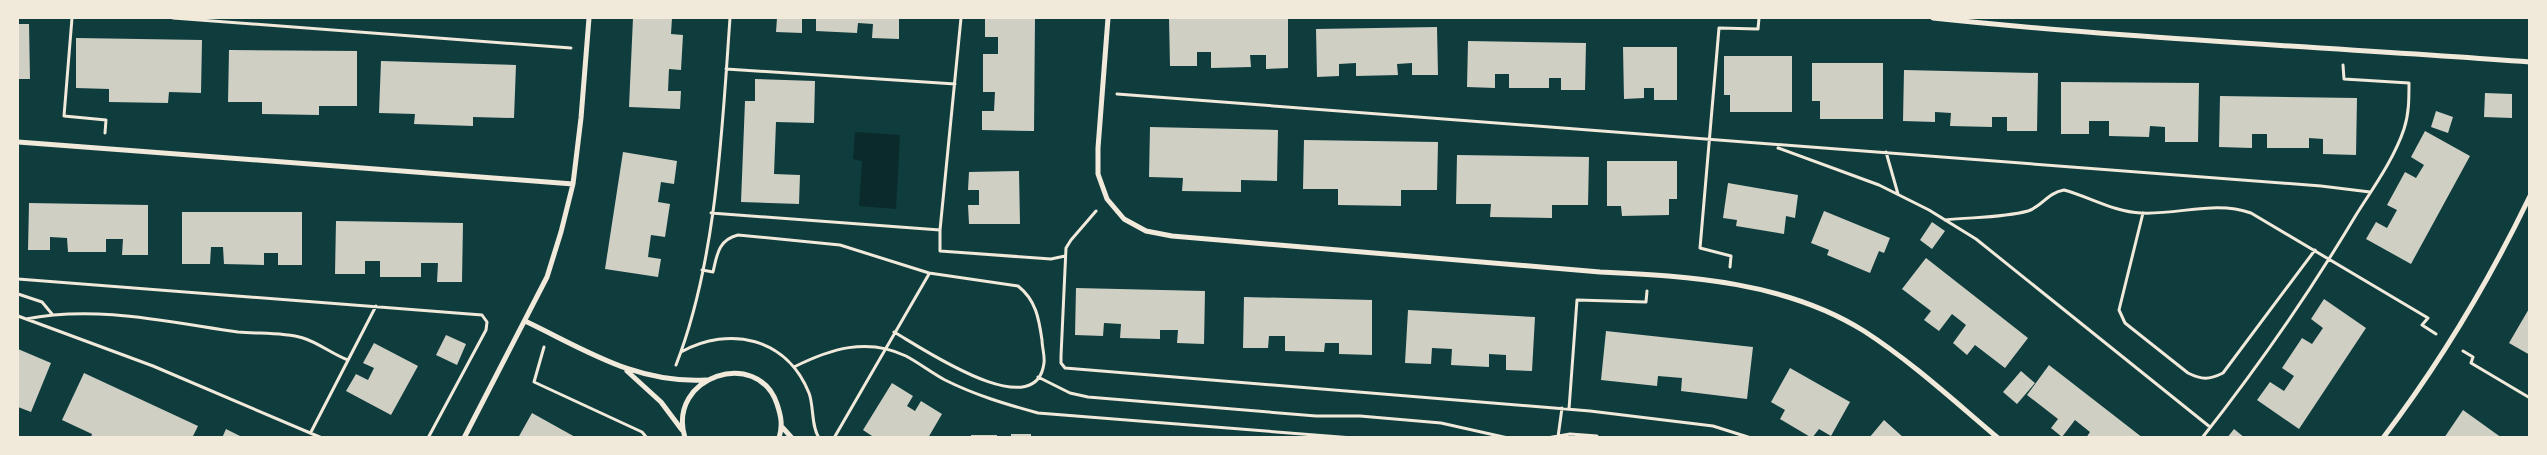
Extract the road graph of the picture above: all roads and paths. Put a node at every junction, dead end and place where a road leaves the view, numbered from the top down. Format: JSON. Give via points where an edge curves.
{"nodes":[{"id":1,"x":72,"y":18,"type":"edge"},
{"id":2,"x":173,"y":18,"type":"edge"},
{"id":3,"x":589,"y":18,"type":"edge"},
{"id":4,"x":730,"y":18,"type":"edge"},
{"id":5,"x":961,"y":18,"type":"edge"},
{"id":6,"x":1108,"y":18,"type":"edge"},
{"id":7,"x":1759,"y":18,"type":"edge"},
{"id":8,"x":1932,"y":18,"type":"edge"},
{"id":9,"x":2342,"y":48,"type":"junction"},
{"id":10,"x":587,"y":49,"type":"junction"},
{"id":11,"x":2530,"y":62,"type":"edge"},
{"id":12,"x":726,"y":69,"type":"junction"},
{"id":13,"x":954,"y":84,"type":"junction"},
{"id":14,"x":1102,"y":93,"type":"junction"},
{"id":15,"x":1709,"y":139,"type":"junction"},
{"id":16,"x":18,"y":142,"type":"edge"},
{"id":17,"x":1773,"y":146,"type":"junction"},
{"id":18,"x":105,"y":149,"type":"junction"},
{"id":19,"x":1886,"y":152,"type":"junction"},
{"id":20,"x":572,"y":184,"type":"junction"},
{"id":21,"x":2370,"y":192,"type":"junction"},
{"id":22,"x":1898,"y":194,"type":"junction"},
{"id":23,"x":2530,"y":196,"type":"edge"},
{"id":24,"x":1107,"y":199,"type":"junction"},
{"id":25,"x":711,"y":213,"type":"junction"},
{"id":26,"x":2143,"y":213,"type":"junction"},
{"id":27,"x":1945,"y":220,"type":"junction"},
{"id":28,"x":940,"y":230,"type":"junction"},
{"id":29,"x":2315,"y":250,"type":"junction"},
{"id":30,"x":1065,"y":256,"type":"junction"},
{"id":31,"x":2330,"y":259,"type":"junction"},
{"id":32,"x":702,"y":270,"type":"junction"},
{"id":33,"x":929,"y":273,"type":"junction"},
{"id":34,"x":1648,"y":274,"type":"junction"},
{"id":35,"x":18,"y":279,"type":"edge"},
{"id":36,"x":1729,"y":283,"type":"junction"},
{"id":37,"x":18,"y":294,"type":"edge"},
{"id":38,"x":376,"y":306,"type":"junction"},
{"id":39,"x":52,"y":314,"type":"junction"},
{"id":40,"x":18,"y":316,"type":"edge"},
{"id":41,"x":26,"y":319,"type":"junction"},
{"id":42,"x":525,"y":321,"type":"junction"},
{"id":43,"x":548,"y":332,"type":"junction"},
{"id":44,"x":894,"y":332,"type":"junction"},
{"id":45,"x":2449,"y":342,"type":"junction"},
{"id":46,"x":885,"y":348,"type":"junction"},
{"id":47,"x":348,"y":360,"type":"junction"},
{"id":48,"x":794,"y":367,"type":"dead end"},
{"id":49,"x":623,"y":368,"type":"junction"},
{"id":50,"x":1038,"y":377,"type":"junction"},
{"id":51,"x":670,"y":379,"type":"junction"},
{"id":52,"x":706,"y":380,"type":"junction"},
{"id":53,"x":2530,"y":398,"type":"edge"},
{"id":54,"x":1562,"y":408,"type":"junction"},
{"id":55,"x":1569,"y":409,"type":"junction"},
{"id":56,"x":782,"y":427,"type":"junction"},
{"id":57,"x":2210,"y":428,"type":"junction"},
{"id":58,"x":682,"y":431,"type":"junction"},
{"id":59,"x":311,"y":432,"type":"junction"},
{"id":60,"x":1597,"y":436,"type":"dead end"},
{"id":61,"x":1558,"y":437,"type":"edge"},
{"id":62,"x":322,"y":438,"type":"edge"},
{"id":63,"x":428,"y":438,"type":"edge"},
{"id":64,"x":464,"y":438,"type":"edge"},
{"id":65,"x":647,"y":438,"type":"edge"},
{"id":66,"x":685,"y":438,"type":"edge"},
{"id":67,"x":779,"y":438,"type":"edge"},
{"id":68,"x":792,"y":438,"type":"edge"},
{"id":69,"x":834,"y":438,"type":"edge"},
{"id":70,"x":1353,"y":438,"type":"edge"},
{"id":71,"x":1508,"y":438,"type":"edge"},
{"id":72,"x":1547,"y":438,"type":"edge"},
{"id":73,"x":1751,"y":438,"type":"edge"},
{"id":74,"x":1998,"y":438,"type":"edge"},
{"id":75,"x":2202,"y":438,"type":"edge"},
{"id":76,"x":2383,"y":438,"type":"edge"}],
"edges":[{"from":1,"to":18,"type":"path","via":[[64,116],[106,120]]},
{"from":2,"to":10,"type":"path"},
{"from":3,"to":10,"type":"street"},
{"from":4,"to":12,"type":"path"},
{"from":5,"to":13,"type":"path"},
{"from":6,"to":14,"type":"street"},
{"from":7,"to":15,"type":"path","via":[[1758,29],[1719,28]]},
{"from":8,"to":9,"type":"street","via":[[2061,32]]},
{"from":9,"to":11,"type":"street"},
{"from":9,"to":21,"type":"path","via":[[2344,79],[2409,84],[2404,129]]},
{"from":10,"to":20,"type":"street"},
{"from":12,"to":13,"type":"path"},
{"from":12,"to":25,"type":"path"},
{"from":13,"to":28,"type":"path"},
{"from":14,"to":15,"type":"path"},
{"from":14,"to":24,"type":"street","via":[[1098,174]]},
{"from":15,"to":17,"type":"path"},
{"from":15,"to":36,"type":"path","via":[[1700,248],[1731,256]]},
{"from":16,"to":18,"type":"street"},
{"from":17,"to":19,"type":"path"},
{"from":17,"to":22,"type":"path"},
{"from":18,"to":20,"type":"street"},
{"from":19,"to":21,"type":"path"},
{"from":19,"to":22,"type":"path"},
{"from":20,"to":42,"type":"street","via":[[546,277]]},
{"from":21,"to":31,"type":"path"},
{"from":22,"to":27,"type":"path"},
{"from":23,"to":45,"type":"street"},
{"from":24,"to":30,"type":"path","via":[[1070,240]]},
{"from":24,"to":34,"type":"street","via":[[1124,219],[1146,232],[1172,236]]},
{"from":25,"to":28,"type":"path"},
{"from":25,"to":32,"type":"path"},
{"from":26,"to":27,"type":"path","via":[[2123,210],[2064,190],[2054,192],[2039,206],[2022,212]]},
{"from":26,"to":29,"type":"path","via":[[2218,206],[2241,209]]},
{"from":26,"to":29,"type":"path","via":[[2119,310],[2121,318],[2188,373],[2200,379],[2212,379],[2223,373]]},
{"from":27,"to":57,"type":"path","via":[[1976,239]]},
{"from":28,"to":30,"type":"path","via":[[940,251],[1051,260]]},
{"from":29,"to":31,"type":"path"},
{"from":30,"to":54,"type":"path","via":[[1061,362],[1065,368]]},
{"from":31,"to":45,"type":"path","via":[[2428,318],[2422,325]]},
{"from":31,"to":57,"type":"path"},
{"from":32,"to":33,"type":"path","via":[[713,272],[722,244],[729,237],[738,235],[840,245]]},
{"from":32,"to":51,"type":"path","via":[[681,352]]},
{"from":33,"to":44,"type":"path"},
{"from":33,"to":50,"type":"path","via":[[1018,286],[1030,295],[1036,307],[1044,363]]},
{"from":34,"to":36,"type":"street"},
{"from":34,"to":55,"type":"path","via":[[1646,302],[1577,300]]},
{"from":35,"to":38,"type":"path"},
{"from":36,"to":74,"type":"street","via":[[1770,291],[1817,308],[1862,330],[1903,358]]},
{"from":37,"to":39,"type":"path","via":[[42,302]]},
{"from":38,"to":47,"type":"path"},
{"from":38,"to":63,"type":"path","via":[[474,313],[482,315],[487,322],[486,330]]},
{"from":39,"to":41,"type":"path"},
{"from":39,"to":47,"type":"path","via":[[109,315],[253,334],[293,336]]},
{"from":40,"to":41,"type":"path"},
{"from":41,"to":59,"type":"path","via":[[153,366]]},
{"from":42,"to":43,"type":"street"},
{"from":42,"to":64,"type":"street"},
{"from":43,"to":49,"type":"street"},
{"from":43,"to":65,"type":"path","via":[[534,382],[642,432]]},
{"from":44,"to":46,"type":"path"},
{"from":44,"to":50,"type":"path","via":[[992,384],[1011,389],[1026,386]]},
{"from":45,"to":53,"type":"path","via":[[2473,357],[2471,363]]},
{"from":45,"to":76,"type":"street"},
{"from":46,"to":48,"type":"path","via":[[843,347],[823,352]]},
{"from":46,"to":69,"type":"path"},
{"from":46,"to":70,"type":"path","via":[[990,400],[1038,413]]},
{"from":47,"to":59,"type":"path"},
{"from":49,"to":51,"type":"street","via":[[646,376]]},
{"from":49,"to":58,"type":"street","via":[[643,384]]},
{"from":50,"to":71,"type":"path","via":[[1062,390],[1088,397],[1441,423]]},
{"from":51,"to":52,"type":"street"},
{"from":52,"to":56,"type":"street","via":[[729,374],[752,377],[766,386],[775,399]]},
{"from":52,"to":58,"type":"street","via":[[696,387],[687,402]]},
{"from":54,"to":55,"type":"path"},
{"from":54,"to":61,"type":"path"},
{"from":55,"to":73,"type":"path","via":[[1713,426]]},
{"from":56,"to":67,"type":"street"},
{"from":56,"to":68,"type":"street"},
{"from":57,"to":75,"type":"path"},
{"from":58,"to":66,"type":"street"},
{"from":59,"to":62,"type":"path"},
{"from":60,"to":61,"type":"path"},
{"from":61,"to":72,"type":"path"}]}
